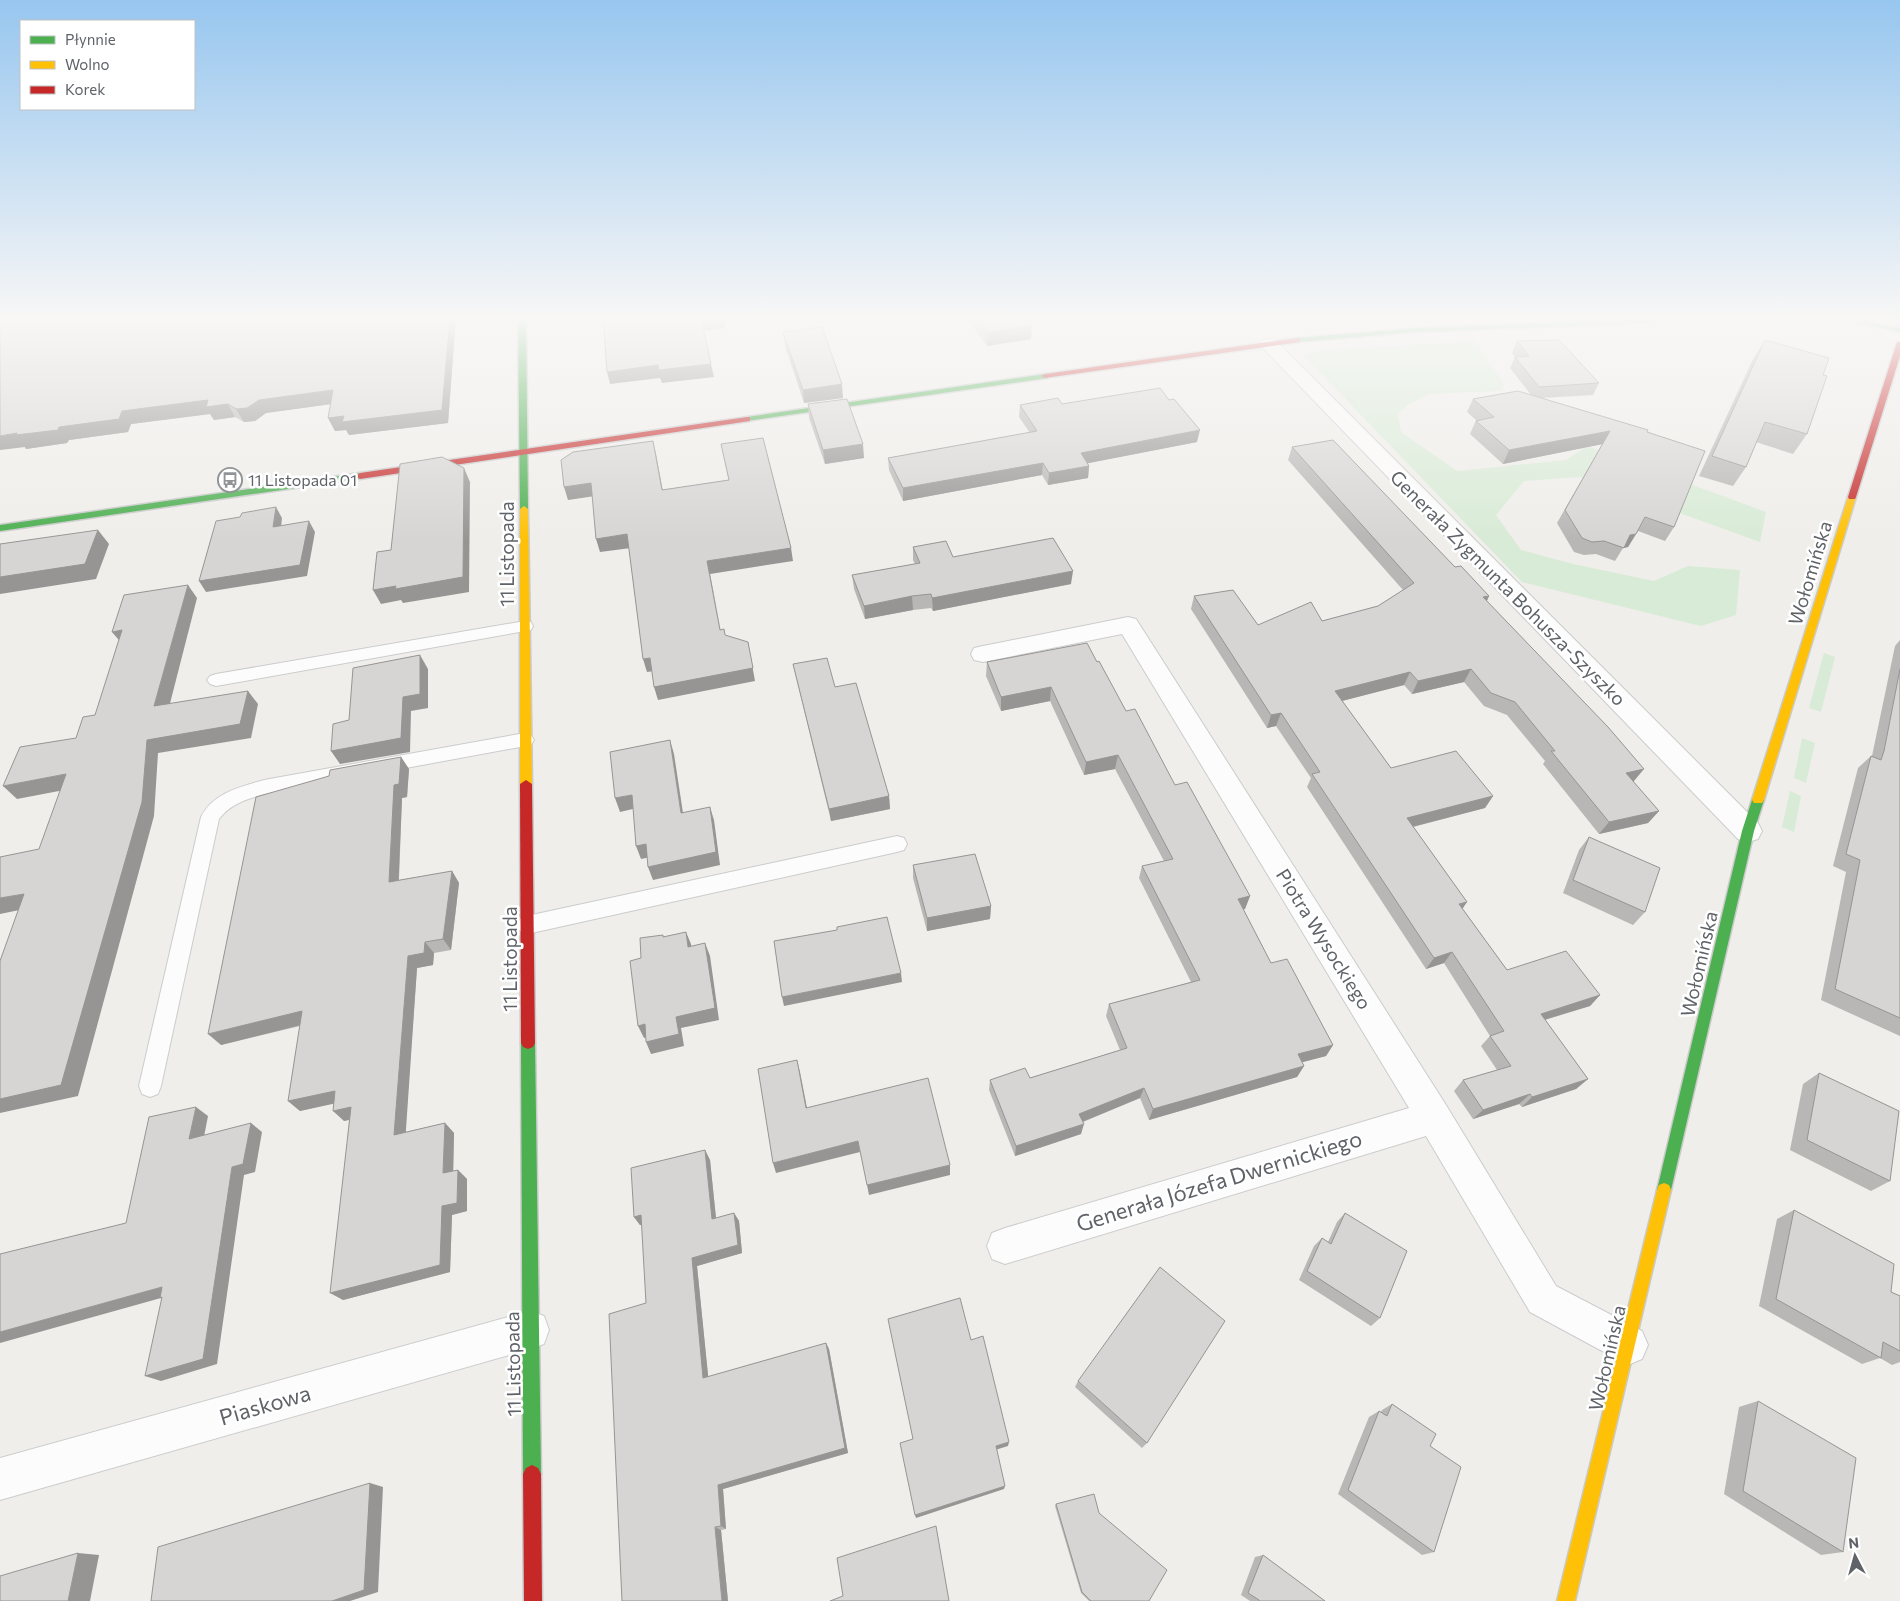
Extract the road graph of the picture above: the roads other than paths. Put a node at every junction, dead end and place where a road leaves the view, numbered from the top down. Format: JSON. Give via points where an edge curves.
{"nodes":[{"id":1,"x":523,"y":392,"type":"edge"},
{"id":2,"x":936,"y":392,"type":"edge"},
{"id":3,"x":1315,"y":392,"type":"edge"},
{"id":4,"x":1885,"y":392,"type":"edge"},
{"id":5,"x":523,"y":451,"type":"junction"},
{"id":6,"x":0,"y":528,"type":"edge"},
{"id":7,"x":525,"y":626,"type":"junction"},
{"id":8,"x":983,"y":654,"type":"dead end"},
{"id":9,"x":216,"y":680,"type":"dead end"},
{"id":10,"x":525,"y":740,"type":"junction"},
{"id":11,"x":1748,"y":831,"type":"junction"},
{"id":12,"x":898,"y":844,"type":"dead end"},
{"id":13,"x":527,"y":925,"type":"junction"},
{"id":14,"x":150,"y":1086,"type":"dead end"},
{"id":15,"x":1434,"y":1116,"type":"junction"},
{"id":16,"x":1005,"y":1246,"type":"dead end"},
{"id":17,"x":530,"y":1330,"type":"junction"},
{"id":18,"x":1628,"y":1345,"type":"junction"},
{"id":19,"x":0,"y":1480,"type":"edge"},
{"id":20,"x":533,"y":1601,"type":"edge"},
{"id":21,"x":1566,"y":1601,"type":"edge"}],
"edges":[{"from":1,"to":5,"type":"street","name":"11 Listopada"},
{"from":2,"to":5,"type":"street"},
{"from":3,"to":11,"type":"street","name":"Generała Zygmunta Bohusza-Szyszko"},
{"from":4,"to":11,"type":"street","name":"Wołomińska"},
{"from":5,"to":6,"type":"street"},
{"from":5,"to":7,"type":"street","name":"11 Listopada"},
{"from":7,"to":9,"type":"lane"},
{"from":7,"to":10,"type":"street","name":"11 Listopada"},
{"from":8,"to":15,"type":"street","name":"Piotra Wysockiego","via":[[1128,625]]},
{"from":10,"to":13,"type":"street","name":"11 Listopada"},
{"from":10,"to":14,"type":"lane","via":[[264,787],[227,800],[216,808],[210,817]]},
{"from":11,"to":18,"type":"street","name":"Wołomińska"},
{"from":12,"to":13,"type":"lane"},
{"from":13,"to":17,"type":"street","name":"11 Listopada"},
{"from":15,"to":16,"type":"street","name":"Generała Józefa Dwernickiego"},
{"from":15,"to":18,"type":"street","name":"Piotra Wysockiego","via":[[1543,1299]]},
{"from":17,"to":19,"type":"street","name":"Piaskowa"},
{"from":17,"to":20,"type":"street","name":"11 Listopada"},
{"from":18,"to":21,"type":"street","name":"Wołomińska"}]}
